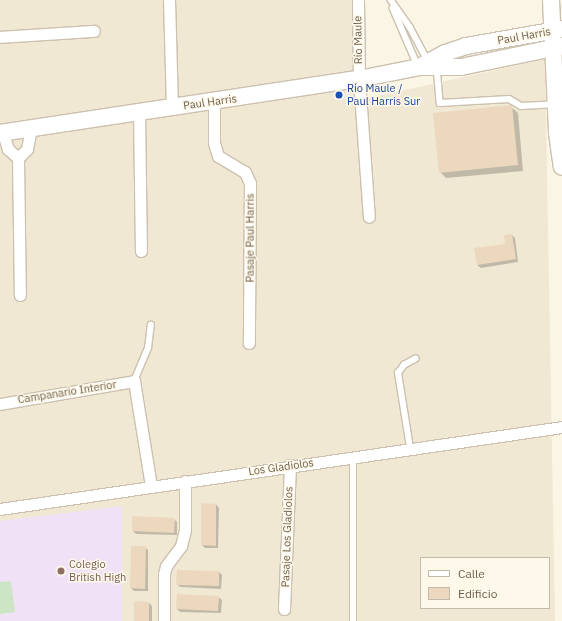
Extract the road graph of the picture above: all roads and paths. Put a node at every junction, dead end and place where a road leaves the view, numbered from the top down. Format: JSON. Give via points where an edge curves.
{"nodes":[{"id":1,"x":169,"y":0,"type":"edge"},
{"id":2,"x":358,"y":0,"type":"edge"},
{"id":3,"x":390,"y":0,"type":"edge"},
{"id":4,"x":551,"y":0,"type":"edge"},
{"id":5,"x":557,"y":30,"type":"edge"},
{"id":6,"x":94,"y":31,"type":"dead end"},
{"id":7,"x":0,"y":38,"type":"edge"},
{"id":8,"x":558,"y":47,"type":"edge"},
{"id":9,"x":428,"y":66,"type":"junction"},
{"id":10,"x":359,"y":79,"type":"junction"},
{"id":11,"x":214,"y":102,"type":"junction"},
{"id":12,"x":556,"y":104,"type":"junction"},
{"id":13,"x":172,"y":108,"type":"junction"},
{"id":14,"x":139,"y":112,"type":"junction"},
{"id":15,"x":31,"y":129,"type":"junction"},
{"id":16,"x":1,"y":133,"type":"edge"},
{"id":17,"x":18,"y":158,"type":"junction"},
{"id":18,"x":562,"y":167,"type":"edge"},
{"id":19,"x":369,"y":217,"type":"dead end"},
{"id":20,"x":141,"y":251,"type":"dead end"},
{"id":21,"x":20,"y":296,"type":"dead end"},
{"id":22,"x":151,"y":325,"type":"dead end"},
{"id":23,"x":249,"y":343,"type":"dead end"},
{"id":24,"x":415,"y":359,"type":"dead end"},
{"id":25,"x":134,"y":381,"type":"junction"},
{"id":26,"x":0,"y":404,"type":"edge"},
{"id":27,"x":562,"y":427,"type":"edge"},
{"id":28,"x":410,"y":448,"type":"junction"},
{"id":29,"x":353,"y":456,"type":"junction"},
{"id":30,"x":290,"y":465,"type":"junction"},
{"id":31,"x":185,"y":481,"type":"junction"},
{"id":32,"x":151,"y":486,"type":"junction"},
{"id":33,"x":0,"y":508,"type":"edge"},
{"id":34,"x":284,"y":609,"type":"dead end"},
{"id":35,"x":164,"y":621,"type":"edge"},
{"id":36,"x":353,"y":621,"type":"edge"}],
"edges":[{"from":1,"to":13,"type":"street"},
{"from":2,"to":10,"type":"street","name":"Río Maule"},
{"from":3,"to":9,"type":"lane"},
{"from":3,"to":9,"type":"lane","via":[[410,27]]},
{"from":4,"to":5,"type":"street"},
{"from":5,"to":8,"type":"street"},
{"from":5,"to":9,"type":"street","name":"Paul Harris","via":[[466,46],[445,53]]},
{"from":6,"to":7,"type":"street"},
{"from":8,"to":9,"type":"street","name":"Paul Harris","via":[[461,67]]},
{"from":8,"to":12,"type":"street"},
{"from":9,"to":10,"type":"street","name":"Paul Harris"},
{"from":9,"to":12,"type":"lane","via":[[440,103],[509,99],[521,106]]},
{"from":10,"to":11,"type":"street","name":"Paul Harris"},
{"from":10,"to":19,"type":"street"},
{"from":11,"to":13,"type":"street","name":"Paul Harris"},
{"from":11,"to":23,"type":"street","name":"Pasaje Paul Harris","via":[[214,143],[218,156],[244,172],[250,183]]},
{"from":12,"to":18,"type":"street"},
{"from":13,"to":14,"type":"street","name":"Paul Harris"},
{"from":14,"to":15,"type":"street","name":"Paul Harris"},
{"from":14,"to":20,"type":"street"},
{"from":15,"to":16,"type":"street","name":"Paul Harris"},
{"from":15,"to":17,"type":"street","via":[[27,149]]},
{"from":16,"to":17,"type":"street","via":[[8,149]]},
{"from":17,"to":21,"type":"street"},
{"from":22,"to":25,"type":"lane","via":[[148,348]]},
{"from":24,"to":28,"type":"lane","via":[[404,365],[398,373]]},
{"from":25,"to":26,"type":"street","name":"Campanario Interior"},
{"from":25,"to":32,"type":"street"},
{"from":27,"to":28,"type":"street","name":"Los Gladiolos"},
{"from":28,"to":29,"type":"street","name":"Los Gladiolos"},
{"from":29,"to":30,"type":"street","name":"Los Gladiolos"},
{"from":29,"to":36,"type":"lane"},
{"from":30,"to":31,"type":"street","name":"Los Gladiolos"},
{"from":30,"to":34,"type":"street","name":"Pasaje Los Gladiolos"},
{"from":31,"to":32,"type":"street","name":"Los Gladiolos"},
{"from":31,"to":35,"type":"street","via":[[185,530],[181,546],[166,566],[164,574]]},
{"from":32,"to":33,"type":"street","name":"Los Gladiolos"}]}
